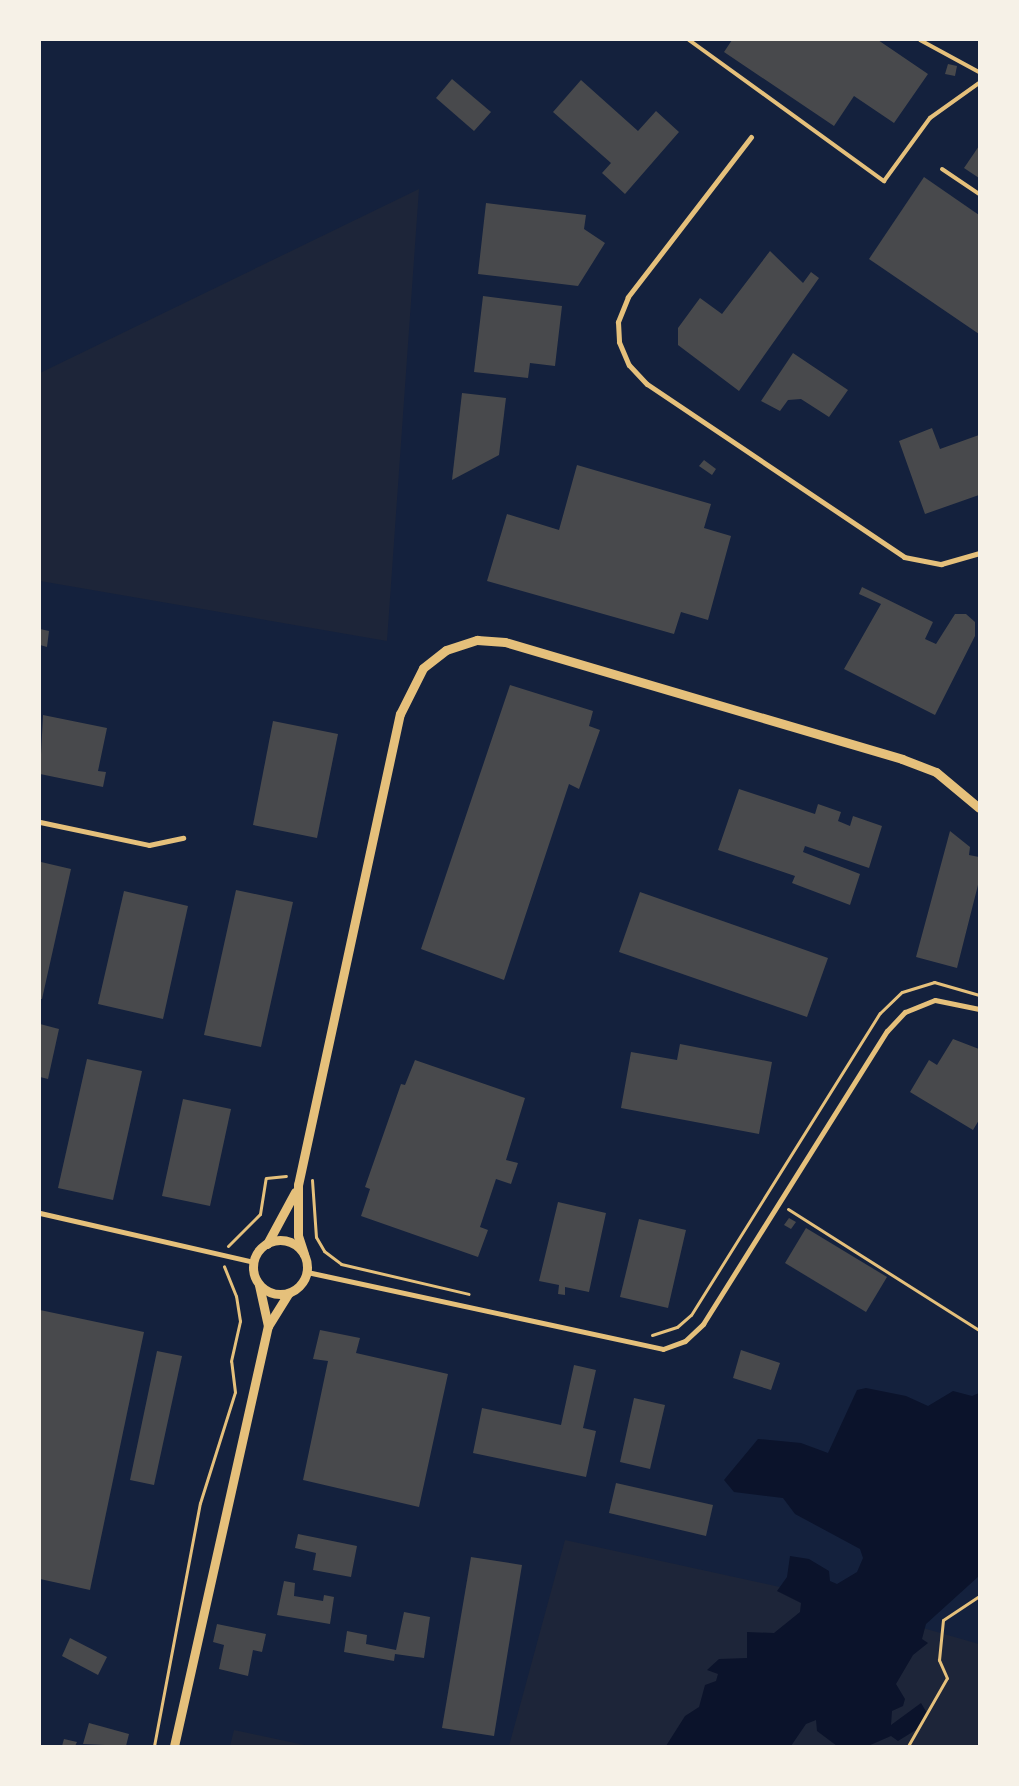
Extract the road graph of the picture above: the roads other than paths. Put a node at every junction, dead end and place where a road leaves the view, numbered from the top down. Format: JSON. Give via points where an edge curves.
{"nodes":[{"id":1,"x":689,"y":40,"type":"edge"},
{"id":2,"x":920,"y":40,"type":"edge"},
{"id":3,"x":979,"y":72,"type":"edge"},
{"id":4,"x":979,"y":83,"type":"edge"},
{"id":5,"x":751,"y":137,"type":"dead end"},
{"id":6,"x":942,"y":169,"type":"dead end"},
{"id":7,"x":979,"y":194,"type":"edge"},
{"id":8,"x":979,"y":553,"type":"edge"},
{"id":9,"x":979,"y":808,"type":"edge"},
{"id":10,"x":40,"y":822,"type":"edge"},
{"id":11,"x":183,"y":838,"type":"dead end"},
{"id":12,"x":979,"y":1009,"type":"edge"},
{"id":13,"x":298,"y":1185,"type":"junction"},
{"id":14,"x":40,"y":1213,"type":"edge"},
{"id":15,"x":267,"y":1244,"type":"junction"},
{"id":16,"x":304,"y":1254,"type":"junction"},
{"id":17,"x":254,"y":1262,"type":"junction"},
{"id":18,"x":307,"y":1272,"type":"junction"},
{"id":19,"x":259,"y":1284,"type":"junction"},
{"id":20,"x":289,"y":1293,"type":"junction"},
{"id":21,"x":268,"y":1326,"type":"junction"},
{"id":22,"x":174,"y":1746,"type":"edge"}],
"edges":[{"from":1,"to":4,"type":"lane","via":[[884,181],[930,118]]},
{"from":2,"to":3,"type":"lane"},
{"from":5,"to":8,"type":"street","via":[[628,297],[618,322],[619,342],[629,365],[646,384],[904,557],[941,564]]},
{"from":6,"to":7,"type":"lane"},
{"from":9,"to":13,"type":"street","via":[[936,772],[902,759],[505,642],[478,640],[446,650],[423,668],[400,714]]},
{"from":10,"to":11,"type":"street","via":[[149,845]]},
{"from":12,"to":18,"type":"street","via":[[935,1000],[905,1012],[887,1031],[703,1324],[684,1341],[663,1349]]},
{"from":13,"to":15,"type":"street"},
{"from":13,"to":16,"type":"street","via":[[298,1236]]},
{"from":14,"to":17,"type":"street"},
{"from":15,"to":16,"type":"street","via":[[283,1240]]},
{"from":15,"to":17,"type":"street"},
{"from":16,"to":18,"type":"street"},
{"from":17,"to":19,"type":"street"},
{"from":18,"to":20,"type":"street"},
{"from":19,"to":20,"type":"street","via":[[273,1293]]},
{"from":19,"to":21,"type":"street"},
{"from":20,"to":21,"type":"street"},
{"from":21,"to":22,"type":"street"}]}
